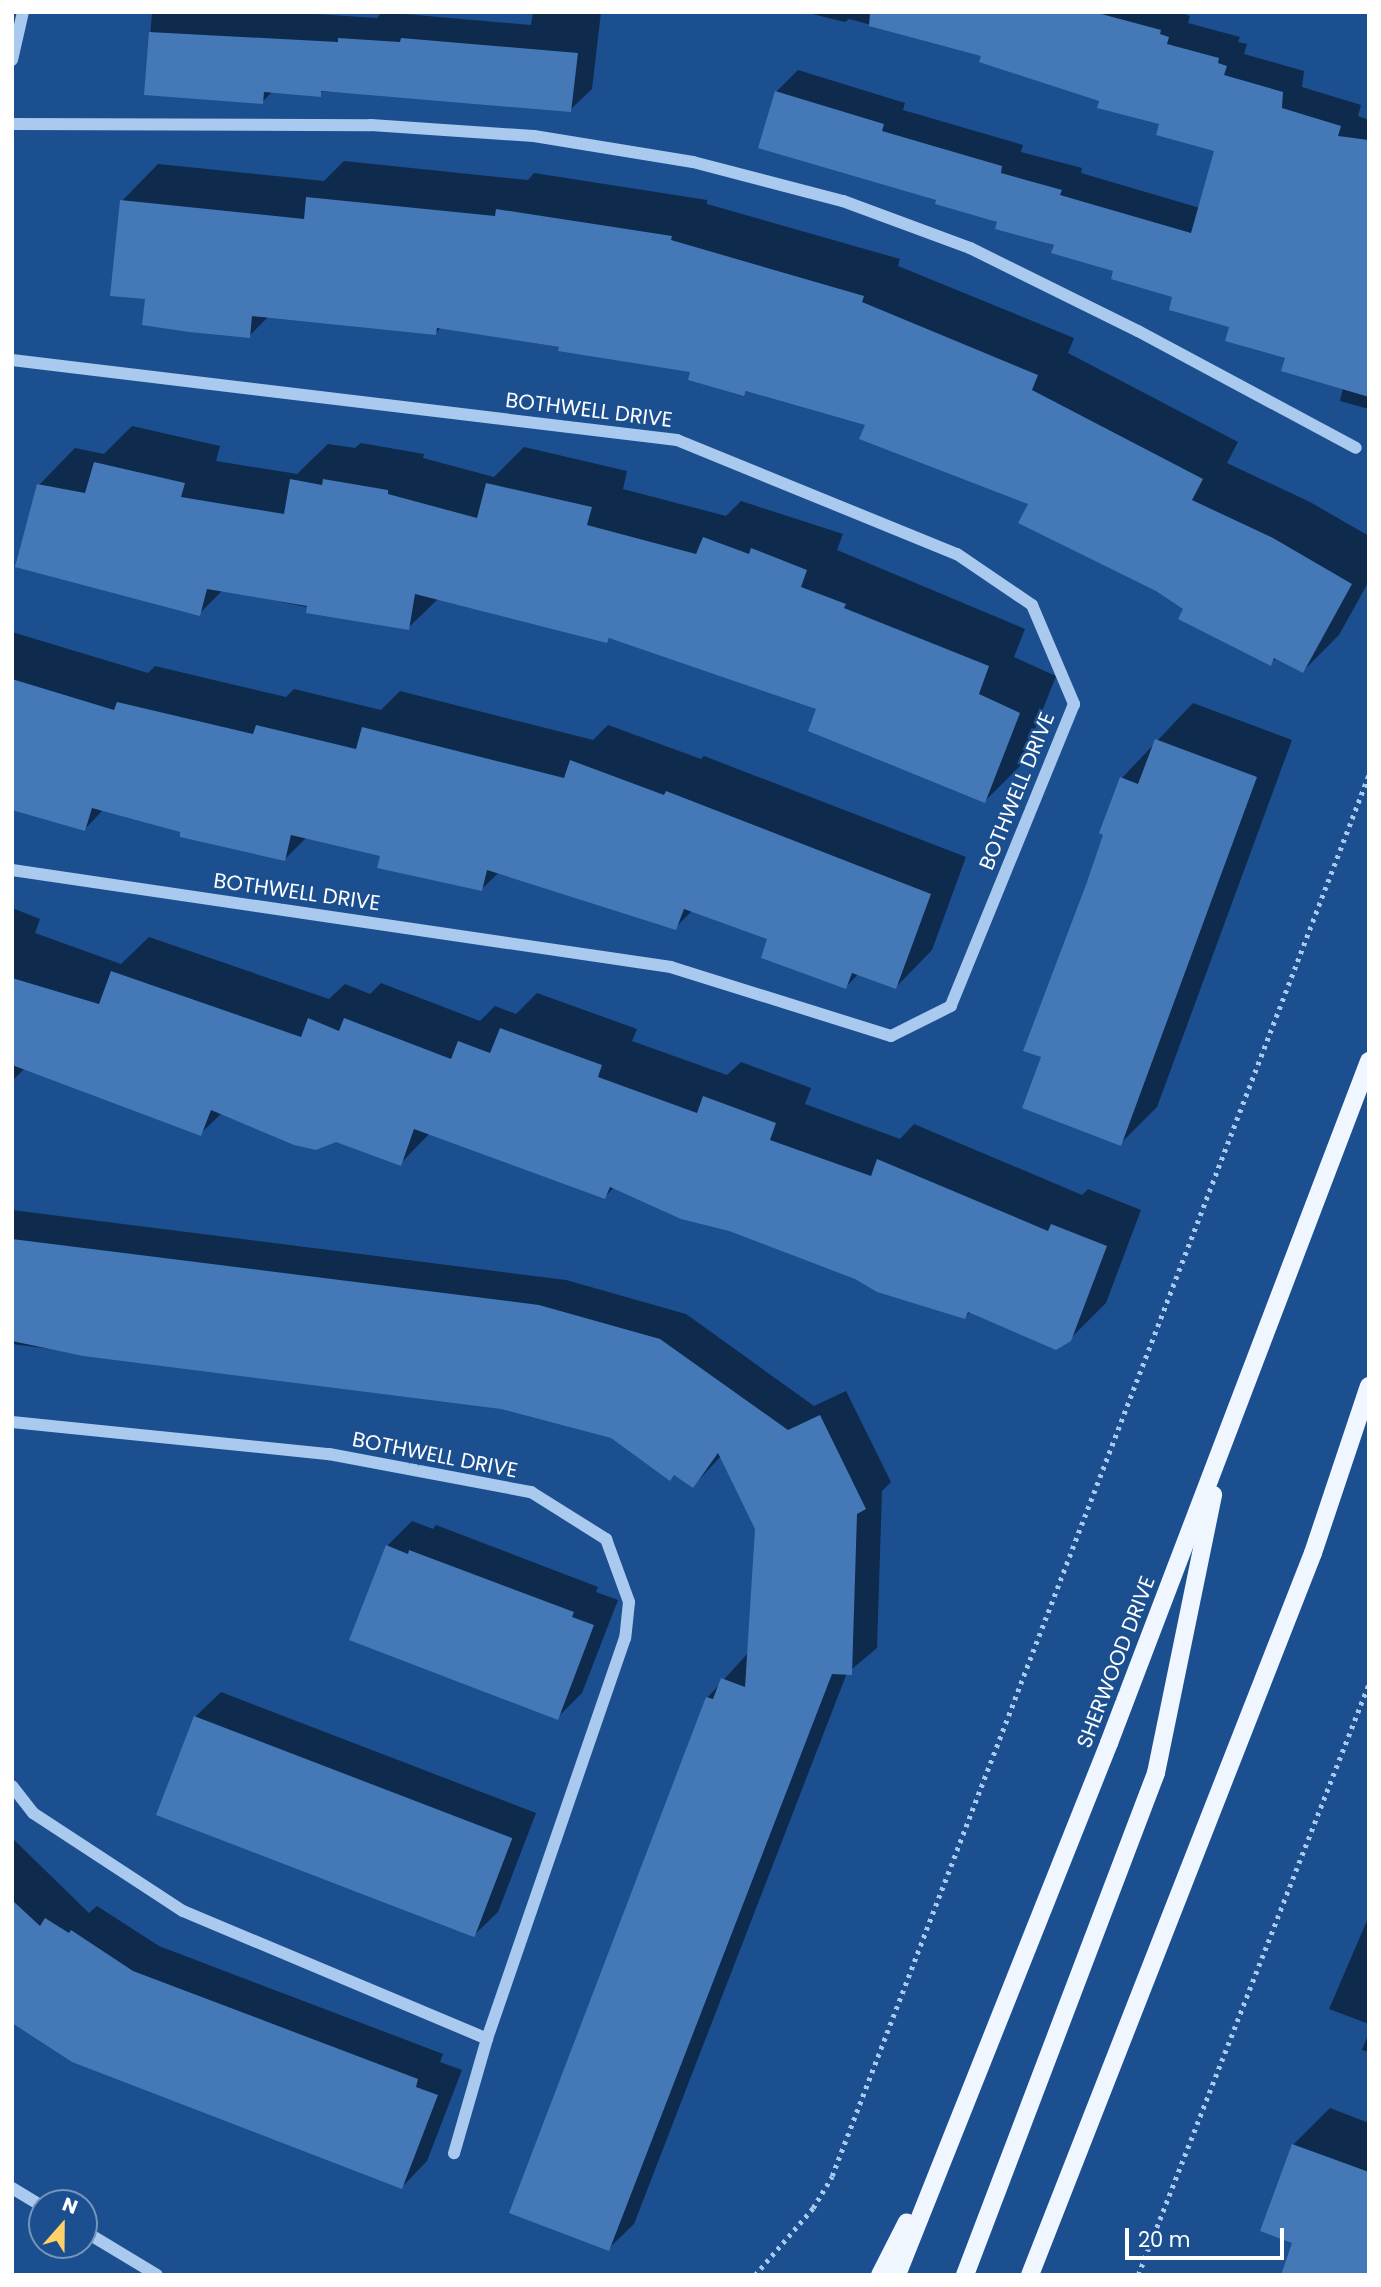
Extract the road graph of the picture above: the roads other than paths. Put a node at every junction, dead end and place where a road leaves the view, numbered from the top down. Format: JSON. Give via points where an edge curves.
{"nodes":[{"id":1,"x":23,"y":12,"type":"edge"},
{"id":2,"x":12,"y":60,"type":"edge"},
{"id":3,"x":12,"y":124,"type":"edge"},
{"id":4,"x":12,"y":360,"type":"edge"},
{"id":5,"x":1356,"y":448,"type":"dead end"},
{"id":6,"x":12,"y":870,"type":"edge"},
{"id":7,"x":1369,"y":1061,"type":"edge"},
{"id":8,"x":1369,"y":1386,"type":"edge"},
{"id":9,"x":12,"y":1422,"type":"edge"},
{"id":10,"x":1224,"y":1444,"type":"junction"},
{"id":11,"x":12,"y":1786,"type":"edge"},
{"id":12,"x":487,"y":2039,"type":"junction"},
{"id":13,"x":960,"y":2116,"type":"junction"},
{"id":14,"x":454,"y":2153,"type":"dead end"},
{"id":15,"x":12,"y":2188,"type":"edge"},
{"id":16,"x":28,"y":2198,"type":"edge"},
{"id":17,"x":98,"y":2239,"type":"edge"},
{"id":18,"x":157,"y":2275,"type":"edge"},
{"id":19,"x":880,"y":2275,"type":"edge"},
{"id":20,"x":897,"y":2275,"type":"edge"},
{"id":21,"x":965,"y":2275,"type":"edge"},
{"id":22,"x":1030,"y":2275,"type":"edge"}],
"edges":[{"from":1,"to":2,"type":"street"},
{"from":3,"to":5,"type":"street","via":[[371,125],[534,136],[693,162],[843,201],[970,248],[1138,331]]},
{"from":4,"to":6,"type":"street","name":"BOTHWELL DRIVE","via":[[677,440],[957,554],[1032,605],[1073,704],[951,1006],[891,1036],[671,967]]},
{"from":7,"to":10,"type":"main road","name":"SHERWOOD DRIVE"},
{"from":8,"to":22,"type":"main road","via":[[1312,1553]]},
{"from":9,"to":12,"type":"street","name":"BOTHWELL DRIVE","via":[[329,1454],[531,1492],[606,1539],[629,1602],[625,1638]]},
{"from":10,"to":13,"type":"main road","name":"SHERWOOD DRIVE"},
{"from":10,"to":21,"type":"main road","via":[[1156,1773]]},
{"from":11,"to":12,"type":"street","via":[[33,1813],[183,1912]]},
{"from":12,"to":14,"type":"street","name":"BOTHWELL DRIVE"},
{"from":13,"to":19,"type":"main road"},
{"from":13,"to":20,"type":"main road","name":"SHERWOOD DRIVE"},
{"from":15,"to":16,"type":"street"},
{"from":17,"to":18,"type":"street"}]}
